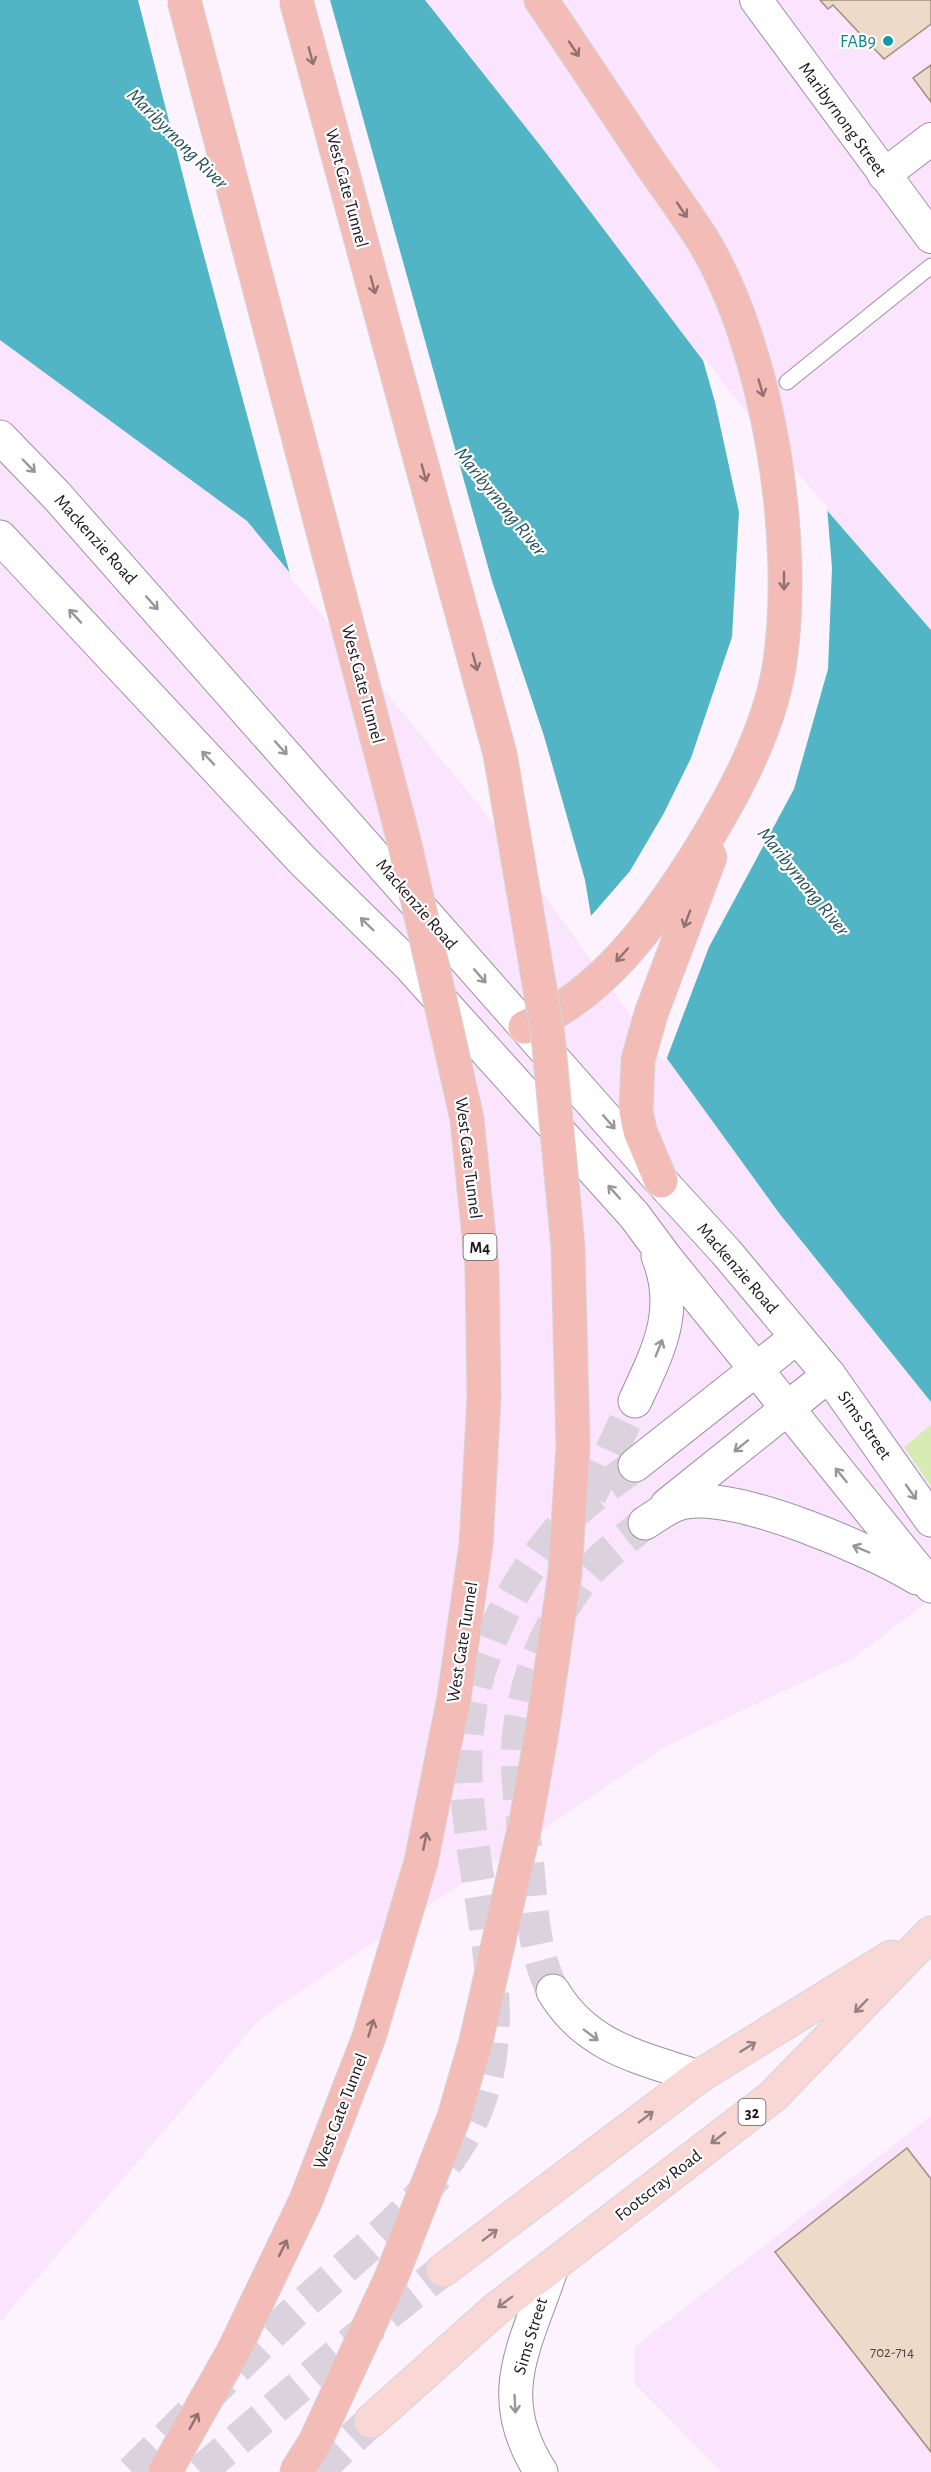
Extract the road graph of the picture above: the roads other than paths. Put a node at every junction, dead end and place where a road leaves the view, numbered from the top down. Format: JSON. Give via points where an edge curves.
{"nodes":[{"id":1,"x":184,"y":0,"type":"edge"},
{"id":2,"x":296,"y":0,"type":"edge"},
{"id":3,"x":541,"y":0,"type":"edge"},
{"id":4,"x":756,"y":0,"type":"edge"},
{"id":5,"x":931,"y":139,"type":"edge"},
{"id":6,"x":884,"y":175,"type":"junction"},
{"id":7,"x":931,"y":237,"type":"edge"},
{"id":8,"x":931,"y":266,"type":"edge"},
{"id":9,"x":787,"y":382,"type":"dead end"},
{"id":10,"x":0,"y":437,"type":"edge"},
{"id":11,"x":0,"y":537,"type":"edge"},
{"id":12,"x":744,"y":765,"type":"junction"},
{"id":13,"x":525,"y":1028,"type":"junction"},
{"id":14,"x":469,"y":1030,"type":"junction"},
{"id":15,"x":661,"y":1181,"type":"junction"},
{"id":16,"x":651,"y":1238,"type":"junction"},
{"id":17,"x":797,"y":1337,"type":"junction"},
{"id":18,"x":756,"y":1370,"type":"junction"},
{"id":19,"x":830,"y":1375,"type":"junction"},
{"id":20,"x":635,"y":1401,"type":"tunnel mouth"},
{"id":21,"x":787,"y":1409,"type":"junction"},
{"id":22,"x":635,"y":1465,"type":"tunnel mouth"},
{"id":23,"x":931,"y":1520,"type":"edge"},
{"id":24,"x":931,"y":1586,"type":"edge"},
{"id":25,"x":931,"y":1933,"type":"edge"},
{"id":26,"x":553,"y":1991,"type":"tunnel mouth"},
{"id":27,"x":698,"y":2077,"type":"junction"},
{"id":28,"x":552,"y":2267,"type":"junction"},
{"id":29,"x":444,"y":2270,"type":"tunnel mouth"},
{"id":30,"x":371,"y":2421,"type":"tunnel mouth"},
{"id":31,"x":165,"y":2472,"type":"edge"},
{"id":32,"x":296,"y":2472,"type":"edge"},
{"id":33,"x":541,"y":2472,"type":"edge"}],
"edges":[{"from":31,"to":1,"type":"highway","name":"West Gate Tunnel","number":"M4","one_way":true,"bridge":true,"via":[[234,2350],[306,2200],[369,2037],[421,1862],[454,1698],[476,1545],[484,1398],[482,1267],[467,1119],[405,845]]},
{"from":2,"to":32,"type":"highway","name":"West Gate Tunnel","one_way":true,"bridge":true,"via":[[500,754],[548,1036],[568,1247],[573,1447],[565,1573],[538,1753],[476,2041],[454,2117],[391,2278],[315,2442]]},
{"from":3,"to":12,"type":"highway","one_way":true,"via":[[704,243],[741,320],[764,399],[779,486],[784,619],[776,680],[765,720]]},
{"from":4,"to":6,"type":"street","name":"Maribyrnong Street"},
{"from":5,"to":6,"type":"street"},
{"from":6,"to":7,"type":"street","name":"Maribyrnong Street"},
{"from":8,"to":9,"type":"lane"},
{"from":10,"to":13,"type":"street","name":"Mackenzie Road","one_way":true,"via":[[65,505]]},
{"from":14,"to":11,"type":"street","one_way":true,"via":[[303,861]]},
{"from":12,"to":13,"type":"highway","one_way":true,"via":[[709,834],[662,907],[583,992],[559,1011]]},
{"from":12,"to":15,"type":"highway","one_way":true,"via":[[651,1014],[638,1060],[636,1111]]},
{"from":13,"to":14,"type":"street","via":[[496,1035]]},
{"from":13,"to":15,"type":"street","name":"Mackenzie Road","one_way":true},
{"from":16,"to":14,"type":"street","one_way":true},
{"from":15,"to":17,"type":"street","name":"Mackenzie Road"},
{"from":16,"to":18,"type":"street"},
{"from":20,"to":16,"type":"street","one_way":true,"via":[[662,1339],[669,1304],[666,1275]]},
{"from":17,"to":18,"type":"street"},
{"from":17,"to":19,"type":"street","name":"Mackenzie Road"},
{"from":18,"to":21,"type":"street"},
{"from":18,"to":22,"type":"street"},
{"from":19,"to":21,"type":"street","name":"Sims Street"},
{"from":19,"to":23,"type":"street","name":"Sims Street","one_way":true},
{"from":24,"to":21,"type":"street","one_way":true},
{"from":21,"to":24,"type":"street","name":"Sims Street","via":[[645,1523],[677,1503],[738,1506],[827,1534]]},
{"from":27,"to":25,"type":"main road","name":"Footscray Road","number":"32","one_way":true},
{"from":25,"to":28,"type":"main road","name":"Footscray Road","number":"32","one_way":true,"via":[[773,2096]]},
{"from":26,"to":27,"type":"street","one_way":true,"via":[[595,2038]]},
{"from":29,"to":27,"type":"main road","name":"Footscray Road","number":"32","one_way":true},
{"from":28,"to":30,"type":"main road","name":"Footscray Road","number":"32","one_way":true,"via":[[496,2309]]},
{"from":28,"to":33,"type":"street","name":"Sims Street","one_way":true,"via":[[514,2391],[521,2436]]}]}
